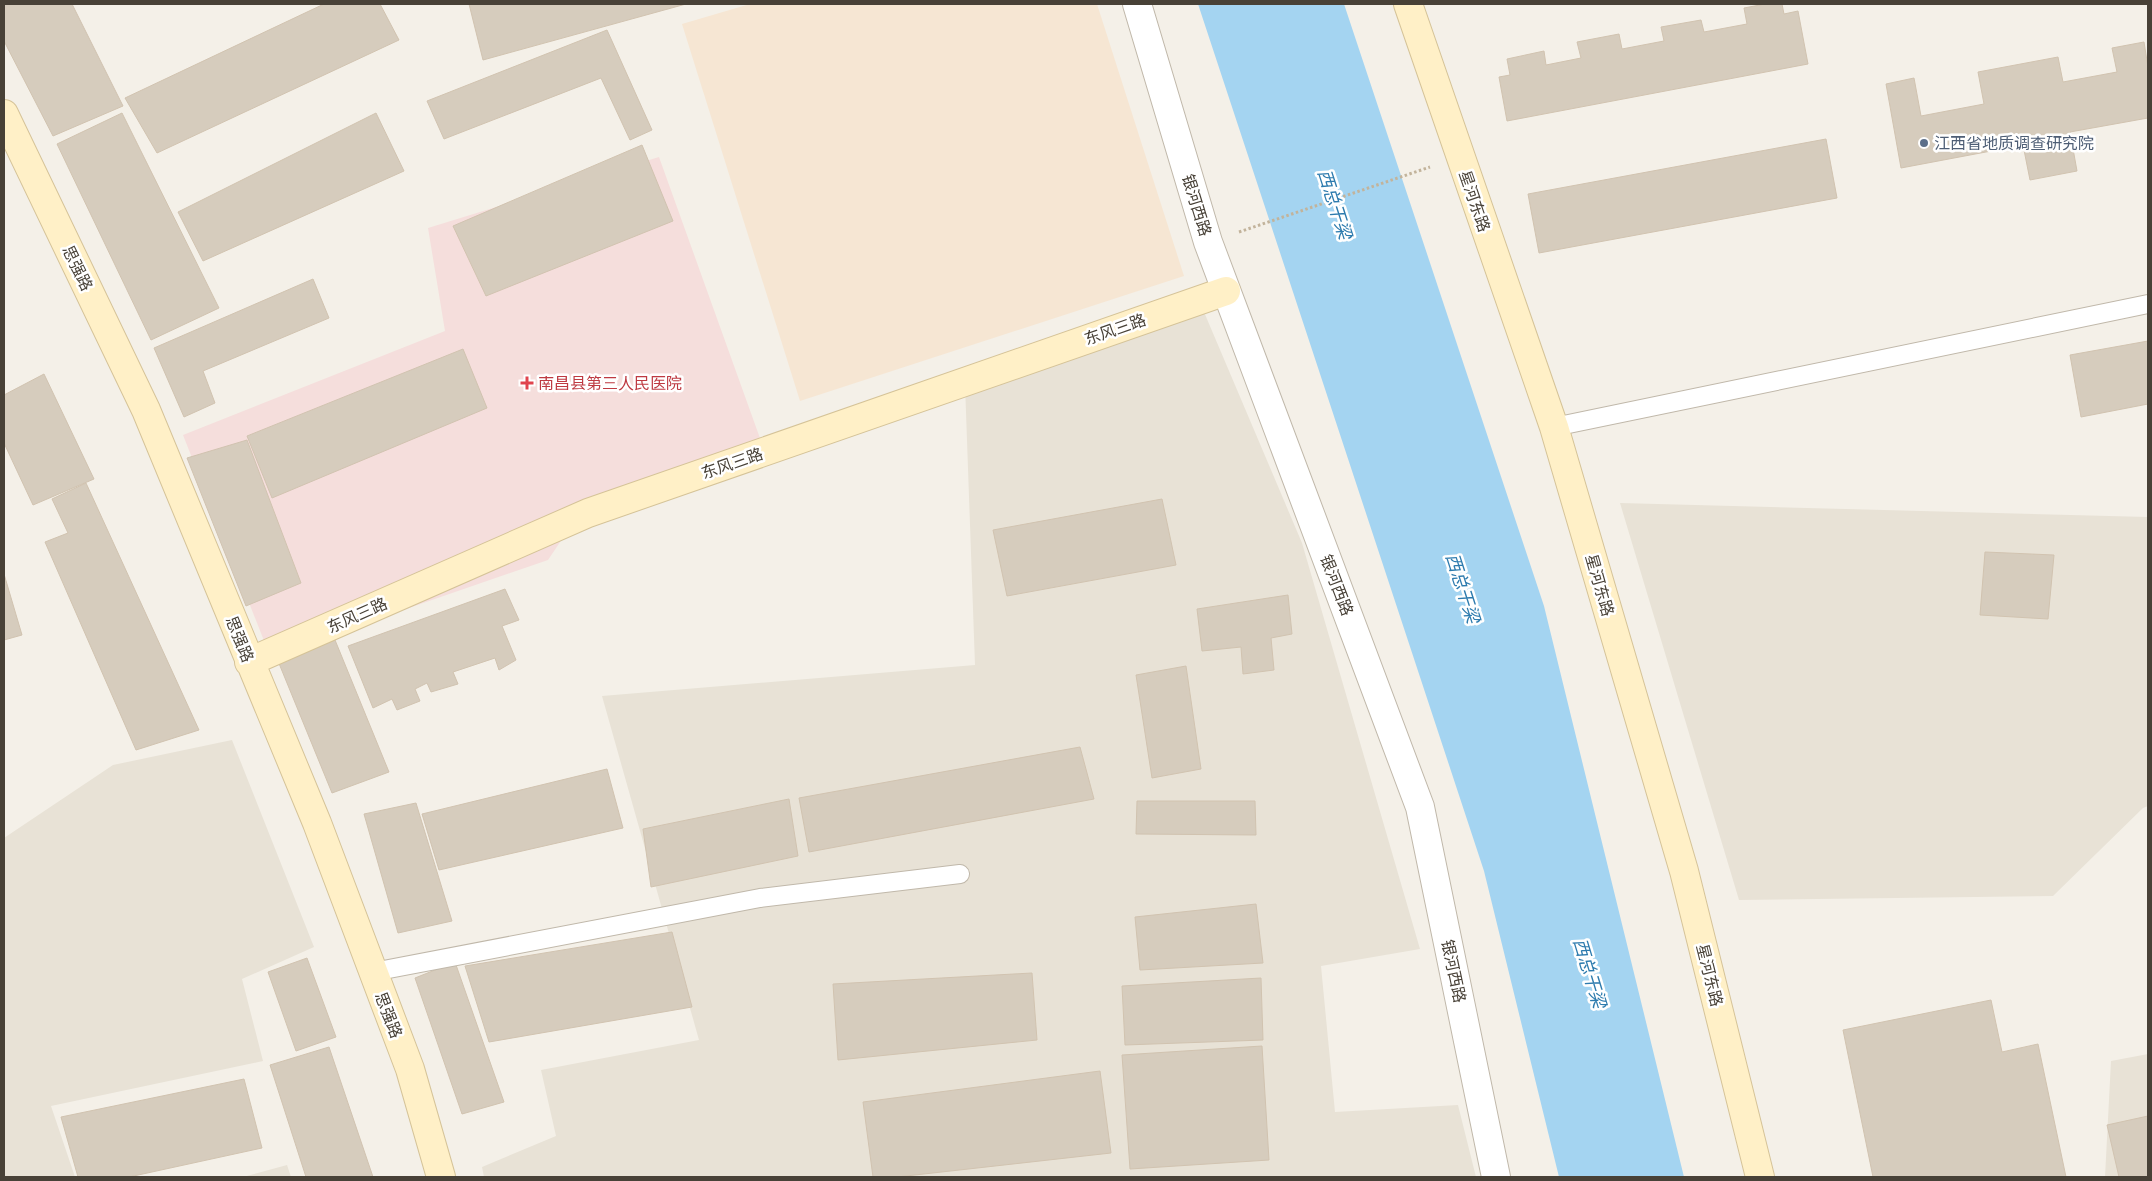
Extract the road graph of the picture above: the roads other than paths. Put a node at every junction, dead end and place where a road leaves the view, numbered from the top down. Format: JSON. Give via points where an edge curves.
{"nodes":[{"id":1,"x":1136,"y":4,"type":"edge"},
{"id":2,"x":1408,"y":4,"type":"edge"},
{"id":3,"x":4,"y":114,"type":"edge"},
{"id":4,"x":1226,"y":291,"type":"junction"},
{"id":5,"x":2148,"y":304,"type":"edge"},
{"id":6,"x":1554,"y":427,"type":"junction"},
{"id":7,"x":249,"y":662,"type":"junction"},
{"id":8,"x":960,"y":874,"type":"dead end"},
{"id":9,"x":373,"y":972,"type":"junction"},
{"id":10,"x":441,"y":1177,"type":"edge"},
{"id":11,"x":1496,"y":1177,"type":"edge"},
{"id":12,"x":1760,"y":1177,"type":"edge"}],
"edges":[{"from":1,"to":4,"type":"street","name":"银河西路","via":[[1208,242]]},
{"from":2,"to":6,"type":"street","name":"星河东路"},
{"from":3,"to":7,"type":"street","name":"思强路","via":[[146,410]]},
{"from":4,"to":7,"type":"street","name":"东风三路","via":[[588,513]]},
{"from":4,"to":11,"type":"street","name":"银河西路","via":[[1420,807]]},
{"from":5,"to":6,"type":"lane"},
{"from":6,"to":12,"type":"street","name":"星河东路","via":[[1684,871]]},
{"from":7,"to":9,"type":"street","name":"思强路","via":[[317,823]]},
{"from":8,"to":9,"type":"lane","via":[[760,898]]},
{"from":9,"to":10,"type":"street","name":"思强路","via":[[410,1069]]}]}
